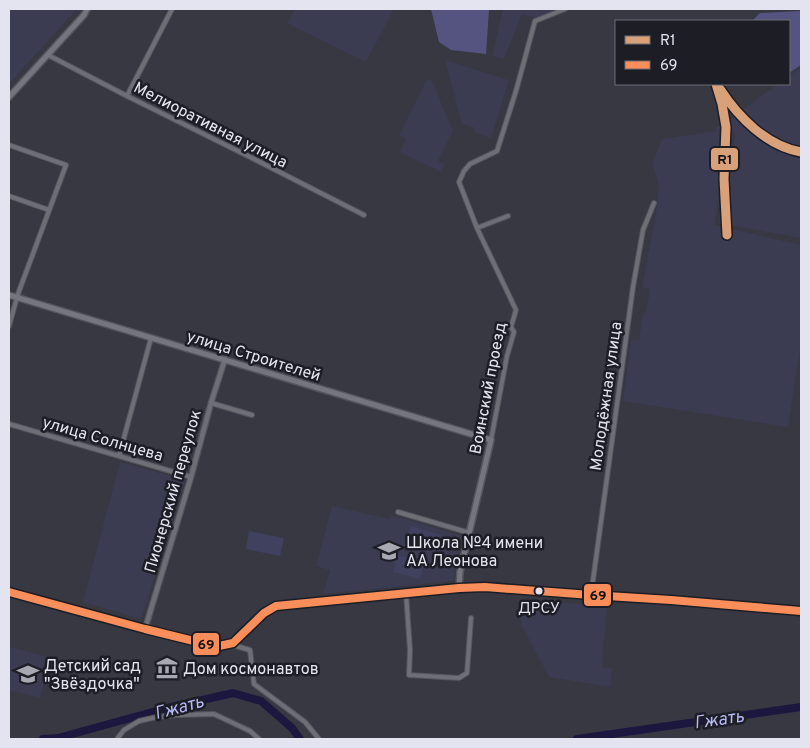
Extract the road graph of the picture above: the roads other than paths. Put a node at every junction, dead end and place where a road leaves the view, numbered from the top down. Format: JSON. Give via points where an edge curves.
{"nodes":[{"id":1,"x":87,"y":9,"type":"edge"},
{"id":2,"x":172,"y":9,"type":"edge"},
{"id":3,"x":565,"y":9,"type":"edge"},
{"id":4,"x":48,"y":55,"type":"junction"},
{"id":5,"x":127,"y":96,"type":"junction"},
{"id":6,"x":9,"y":97,"type":"edge"},
{"id":7,"x":9,"y":145,"type":"edge"},
{"id":8,"x":9,"y":196,"type":"edge"},
{"id":9,"x":654,"y":203,"type":"dead end"},
{"id":10,"x":49,"y":210,"type":"junction"},
{"id":11,"x":364,"y":216,"type":"dead end"},
{"id":12,"x":508,"y":216,"type":"dead end"},
{"id":13,"x":477,"y":228,"type":"junction"},
{"id":14,"x":9,"y":295,"type":"edge"},
{"id":15,"x":17,"y":298,"type":"junction"},
{"id":16,"x":9,"y":326,"type":"edge"},
{"id":17,"x":151,"y":338,"type":"junction"},
{"id":18,"x":225,"y":359,"type":"junction"},
{"id":19,"x":211,"y":403,"type":"junction"},
{"id":20,"x":252,"y":415,"type":"dead end"},
{"id":21,"x":9,"y":424,"type":"edge"},
{"id":22,"x":491,"y":440,"type":"junction"},
{"id":23,"x":119,"y":456,"type":"junction"},
{"id":24,"x":191,"y":477,"type":"junction"},
{"id":25,"x":398,"y":512,"type":"dead end"},
{"id":26,"x":470,"y":533,"type":"junction"},
{"id":27,"x":459,"y":588,"type":"junction"},
{"id":28,"x":9,"y":592,"type":"edge"},
{"id":29,"x":406,"y":594,"type":"junction"},
{"id":30,"x":591,"y":595,"type":"junction"},
{"id":31,"x":801,"y":611,"type":"edge"},
{"id":32,"x":471,"y":618,"type":"dead end"},
{"id":33,"x":145,"y":629,"type":"junction"},
{"id":34,"x":233,"y":643,"type":"junction"},
{"id":35,"x":117,"y":739,"type":"edge"},
{"id":36,"x":259,"y":739,"type":"edge"},
{"id":37,"x":319,"y":739,"type":"edge"}],
"edges":[{"from":1,"to":4,"type":"main road"},
{"from":2,"to":5,"type":"street"},
{"from":3,"to":13,"type":"street","name":"Воинский проезд","via":[[535,21],[497,151],[470,164],[459,182]]},
{"from":4,"to":5,"type":"street","name":"Мелиоративная улица"},
{"from":4,"to":6,"type":"main road"},
{"from":5,"to":11,"type":"street","name":"Мелиоративная улица"},
{"from":7,"to":10,"type":"street","via":[[66,165]]},
{"from":8,"to":10,"type":"street"},
{"from":9,"to":30,"type":"street","name":"Молодёжная улица","via":[[643,230],[633,287]]},
{"from":10,"to":15,"type":"street"},
{"from":12,"to":13,"type":"street"},
{"from":13,"to":22,"type":"street","name":"Воинский проезд","via":[[516,310]]},
{"from":14,"to":15,"type":"main road","name":"улица Строителей"},
{"from":15,"to":16,"type":"street"},
{"from":15,"to":17,"type":"main road","name":"улица Строителей"},
{"from":17,"to":18,"type":"main road","name":"улица Строителей"},
{"from":17,"to":23,"type":"street"},
{"from":18,"to":19,"type":"street","name":"Пионерский переулок"},
{"from":18,"to":22,"type":"main road","name":"улица Строителей"},
{"from":19,"to":20,"type":"street"},
{"from":19,"to":24,"type":"street","name":"Пионерский переулок"},
{"from":21,"to":23,"type":"street","name":"улица Солнцева"},
{"from":22,"to":26,"type":"main road","name":"Воинский проезд"},
{"from":23,"to":24,"type":"street","name":"улица Солнцева"},
{"from":24,"to":33,"type":"street","name":"Пионерский переулок"},
{"from":25,"to":26,"type":"street"},
{"from":26,"to":27,"type":"main road","name":"Воинский проезд"},
{"from":27,"to":29,"type":"main road"},
{"from":27,"to":30,"type":"main road"},
{"from":28,"to":33,"type":"main road"},
{"from":29,"to":32,"type":"street","via":[[409,675],[459,678],[467,673]]},
{"from":29,"to":34,"type":"main road","via":[[276,606],[264,613]]},
{"from":30,"to":31,"type":"main road"},
{"from":33,"to":34,"type":"main road","via":[[214,646]]},
{"from":34,"to":37,"type":"street","via":[[250,650],[254,684],[305,722]]},
{"from":35,"to":36,"type":"street","via":[[124,730],[139,721],[214,714],[250,731]]}]}
